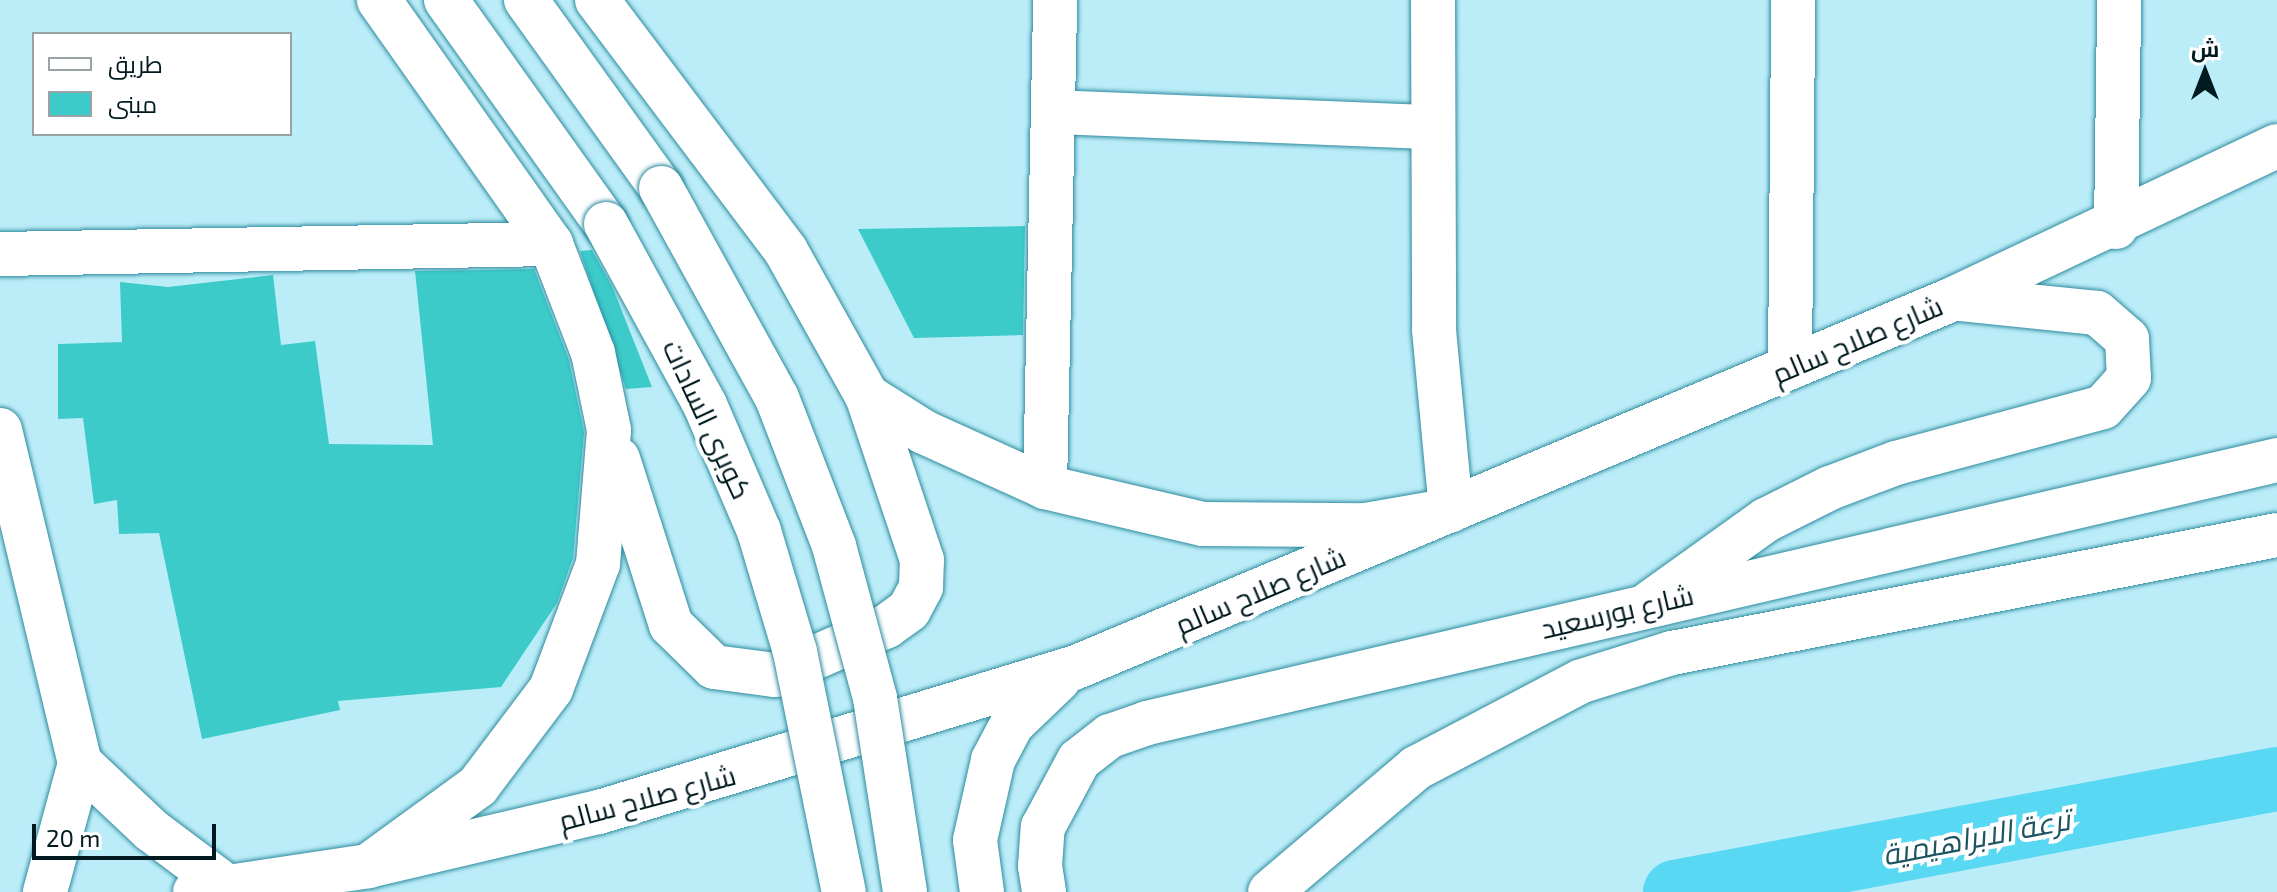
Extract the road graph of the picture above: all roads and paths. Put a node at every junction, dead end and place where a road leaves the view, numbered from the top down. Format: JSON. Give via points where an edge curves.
{"nodes":[{"id":1,"x":379,"y":0,"type":"edge"},
{"id":2,"x":446,"y":0,"type":"edge"},
{"id":3,"x":526,"y":0,"type":"edge"},
{"id":4,"x":597,"y":0,"type":"edge"},
{"id":5,"x":1055,"y":0,"type":"edge"},
{"id":6,"x":1433,"y":0,"type":"edge"},
{"id":7,"x":1793,"y":0,"type":"edge"},
{"id":8,"x":2119,"y":0,"type":"edge"},
{"id":9,"x":1054,"y":112,"type":"junction"},
{"id":10,"x":1430,"y":127,"type":"junction"},
{"id":11,"x":2277,"y":146,"type":"edge"},
{"id":12,"x":2116,"y":227,"type":"junction"},
{"id":13,"x":551,"y":244,"type":"junction"},
{"id":14,"x":0,"y":254,"type":"edge"},
{"id":15,"x":1953,"y":299,"type":"junction"},
{"id":16,"x":1790,"y":367,"type":"junction"},
{"id":17,"x":867,"y":396,"type":"junction"},
{"id":18,"x":0,"y":430,"type":"edge"},
{"id":19,"x":609,"y":430,"type":"junction"},
{"id":20,"x":2277,"y":460,"type":"edge"},
{"id":21,"x":1045,"y":487,"type":"junction"},
{"id":22,"x":1451,"y":510,"type":"junction"},
{"id":23,"x":2277,"y":535,"type":"edge"},
{"id":24,"x":1650,"y":603,"type":"junction"},
{"id":25,"x":1074,"y":668,"type":"junction"},
{"id":26,"x":80,"y":763,"type":"junction"},
{"id":27,"x":368,"y":866,"type":"junction"},
{"id":28,"x":1042,"y":879,"type":"edge"},
{"id":29,"x":981,"y":886,"type":"edge"},
{"id":30,"x":212,"y":890,"type":"edge"},
{"id":31,"x":45,"y":892,"type":"edge"},
{"id":32,"x":844,"y":892,"type":"edge"},
{"id":33,"x":905,"y":892,"type":"edge"},
{"id":34,"x":1270,"y":892,"type":"edge"}],
"edges":[{"from":1,"to":13,"type":"main road"},
{"from":2,"to":32,"type":"main road","name":"كوبرى السادات","bridge":true,"via":[[606,224],[705,405],[759,531],[799,666]]},
{"from":3,"to":33,"type":"main road","bridge":true,"via":[[661,188],[777,398],[834,546],[875,698]]},
{"from":4,"to":17,"type":"main road","via":[[779,239]]},
{"from":5,"to":9,"type":"main road"},
{"from":6,"to":10,"type":"main road"},
{"from":7,"to":16,"type":"main road"},
{"from":8,"to":12,"type":"main road"},
{"from":9,"to":10,"type":"main road"},
{"from":9,"to":21,"type":"main road"},
{"from":10,"to":22,"type":"main road","via":[[1434,330]]},
{"from":11,"to":12,"type":"main road","name":"شارع صلاح سالم"},
{"from":12,"to":15,"type":"main road","name":"شارع صلاح سالم"},
{"from":13,"to":14,"type":"main road"},
{"from":13,"to":19,"type":"main road","via":[[593,353]]},
{"from":15,"to":16,"type":"main road","name":"شارع صلاح سالم"},
{"from":15,"to":24,"type":"main road","via":[[2097,313],[2127,339],[2129,378],[2103,407],[1896,463],[1830,488],[1766,520]]},
{"from":16,"to":22,"type":"main road","name":"شارع صلاح سالم"},
{"from":17,"to":19,"type":"main road","via":[[922,560],[921,587],[909,610],[887,626],[775,675],[714,667],[671,625]]},
{"from":17,"to":21,"type":"main road","via":[[924,432]]},
{"from":18,"to":26,"type":"main road"},
{"from":19,"to":27,"type":"main road","via":[[598,564],[551,689],[478,786]]},
{"from":20,"to":24,"type":"main road","name":"شارع بورسعيد"},
{"from":21,"to":22,"type":"main road","via":[[1203,524],[1285,529]]},
{"from":22,"to":25,"type":"main road","name":"شارع صلاح سالم"},
{"from":23,"to":34,"type":"main road","via":[[1672,653],[1582,681],[1416,768]]},
{"from":24,"to":28,"type":"main road","name":"شارع بورسعيد","via":[[1110,736],[1079,760],[1056,791]]},
{"from":25,"to":27,"type":"main road","name":"شارع صلاح سالم","via":[[599,812]]},
{"from":25,"to":29,"type":"main road","via":[[1012,724],[993,760],[975,840]]},
{"from":26,"to":30,"type":"main road"},
{"from":26,"to":31,"type":"main road"},
{"from":27,"to":30,"type":"main road","name":"شارع صلاح سالم"}]}
